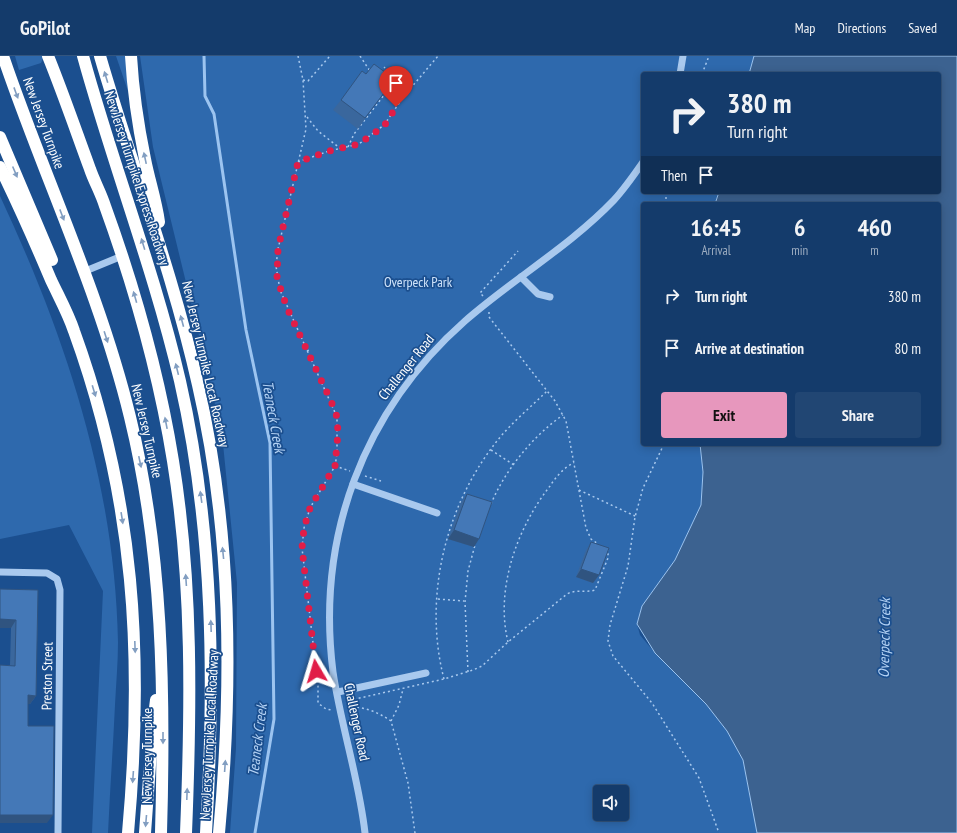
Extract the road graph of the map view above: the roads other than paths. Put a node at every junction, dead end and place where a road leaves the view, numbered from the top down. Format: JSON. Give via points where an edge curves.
{"nodes":[{"id":1,"x":3,"y":56,"type":"edge"},
{"id":2,"x":48,"y":56,"type":"edge"},
{"id":3,"x":57,"y":56,"type":"edge"},
{"id":4,"x":83,"y":56,"type":"edge"},
{"id":5,"x":100,"y":56,"type":"edge"},
{"id":6,"x":131,"y":56,"type":"edge"},
{"id":7,"x":683,"y":56,"type":"edge"},
{"id":8,"x":680,"y":72,"type":"edge"},
{"id":9,"x":0,"y":137,"type":"edge"},
{"id":10,"x":641,"y":165,"type":"edge"},
{"id":11,"x":0,"y":166,"type":"edge"},
{"id":12,"x":104,"y":204,"type":"junction"},
{"id":13,"x":162,"y":251,"type":"junction"},
{"id":14,"x":122,"y":256,"type":"junction"},
{"id":15,"x":83,"y":272,"type":"junction"},
{"id":16,"x":521,"y":277,"type":"junction"},
{"id":17,"x":550,"y":297,"type":"dead end"},
{"id":18,"x":68,"y":314,"type":"junction"},
{"id":19,"x":353,"y":484,"type":"junction"},
{"id":20,"x":437,"y":513,"type":"dead end"},
{"id":21,"x":0,"y":572,"type":"edge"},
{"id":22,"x":161,"y":671,"type":"junction"},
{"id":23,"x":426,"y":673,"type":"dead end"},
{"id":24,"x":338,"y":692,"type":"junction"},
{"id":25,"x":58,"y":833,"type":"edge"},
{"id":26,"x":128,"y":833,"type":"edge"},
{"id":27,"x":145,"y":833,"type":"edge"},
{"id":28,"x":161,"y":833,"type":"edge"},
{"id":29,"x":186,"y":833,"type":"edge"},
{"id":30,"x":206,"y":833,"type":"edge"},
{"id":31,"x":219,"y":833,"type":"edge"},
{"id":32,"x":365,"y":833,"type":"edge"}],
"edges":[{"from":1,"to":15,"type":"highway","name":"New Jersey Turnpike","one_way":true},
{"from":2,"to":12,"type":"highway"},
{"from":3,"to":12,"type":"highway","via":[[98,169]]},
{"from":30,"to":4,"type":"highway","name":"New Jersey Turnpike Express Roadway","one_way":true,"via":[[212,719],[212,635],[207,552],[196,467],[165,319]]},
{"from":13,"to":5,"type":"highway","name":"New Jersey Turnpike Local Roadway","one_way":true},
{"from":13,"to":6,"type":"highway","one_way":true,"via":[[157,205],[145,162],[138,121]]},
{"from":7,"to":8,"type":"street"},
{"from":9,"to":18,"type":"highway","one_way":true,"via":[[60,281]]},
{"from":10,"to":16,"type":"street","name":"Challenger Road","via":[[629,182],[599,214]]},
{"from":11,"to":18,"type":"highway"},
{"from":12,"to":14,"type":"highway"},
{"from":31,"to":13,"type":"highway","name":"New Jersey Turnpike Local Roadway","one_way":true,"via":[[229,686],[224,557],[214,471],[203,407]]},
{"from":14,"to":15,"type":"street"},
{"from":29,"to":14,"type":"highway","one_way":true,"via":[[189,665],[182,527],[161,399],[144,328]]},
{"from":15,"to":22,"type":"highway","name":"New Jersey Turnpike","one_way":true,"via":[[122,389],[144,481],[155,562]]},
{"from":16,"to":17,"type":"street","via":[[538,294]]},
{"from":16,"to":19,"type":"street","name":"Challenger Road","via":[[445,340],[403,387],[378,426]]},
{"from":18,"to":26,"type":"highway","one_way":true,"via":[[93,388],[109,447],[130,573],[136,698]]},
{"from":19,"to":20,"type":"street"},
{"from":19,"to":24,"type":"street","name":"Challenger Road","via":[[344,506],[331,575],[329,616]]},
{"from":21,"to":25,"type":"street","name":"Preston Street","via":[[47,573],[57,579],[60,590]]},
{"from":22,"to":27,"type":"highway","one_way":true,"via":[[153,724]]},
{"from":22,"to":28,"type":"highway","name":"New Jersey Turnpike","one_way":true},
{"from":23,"to":24,"type":"street"},
{"from":24,"to":32,"type":"street","name":"Challenger Road"}]}
